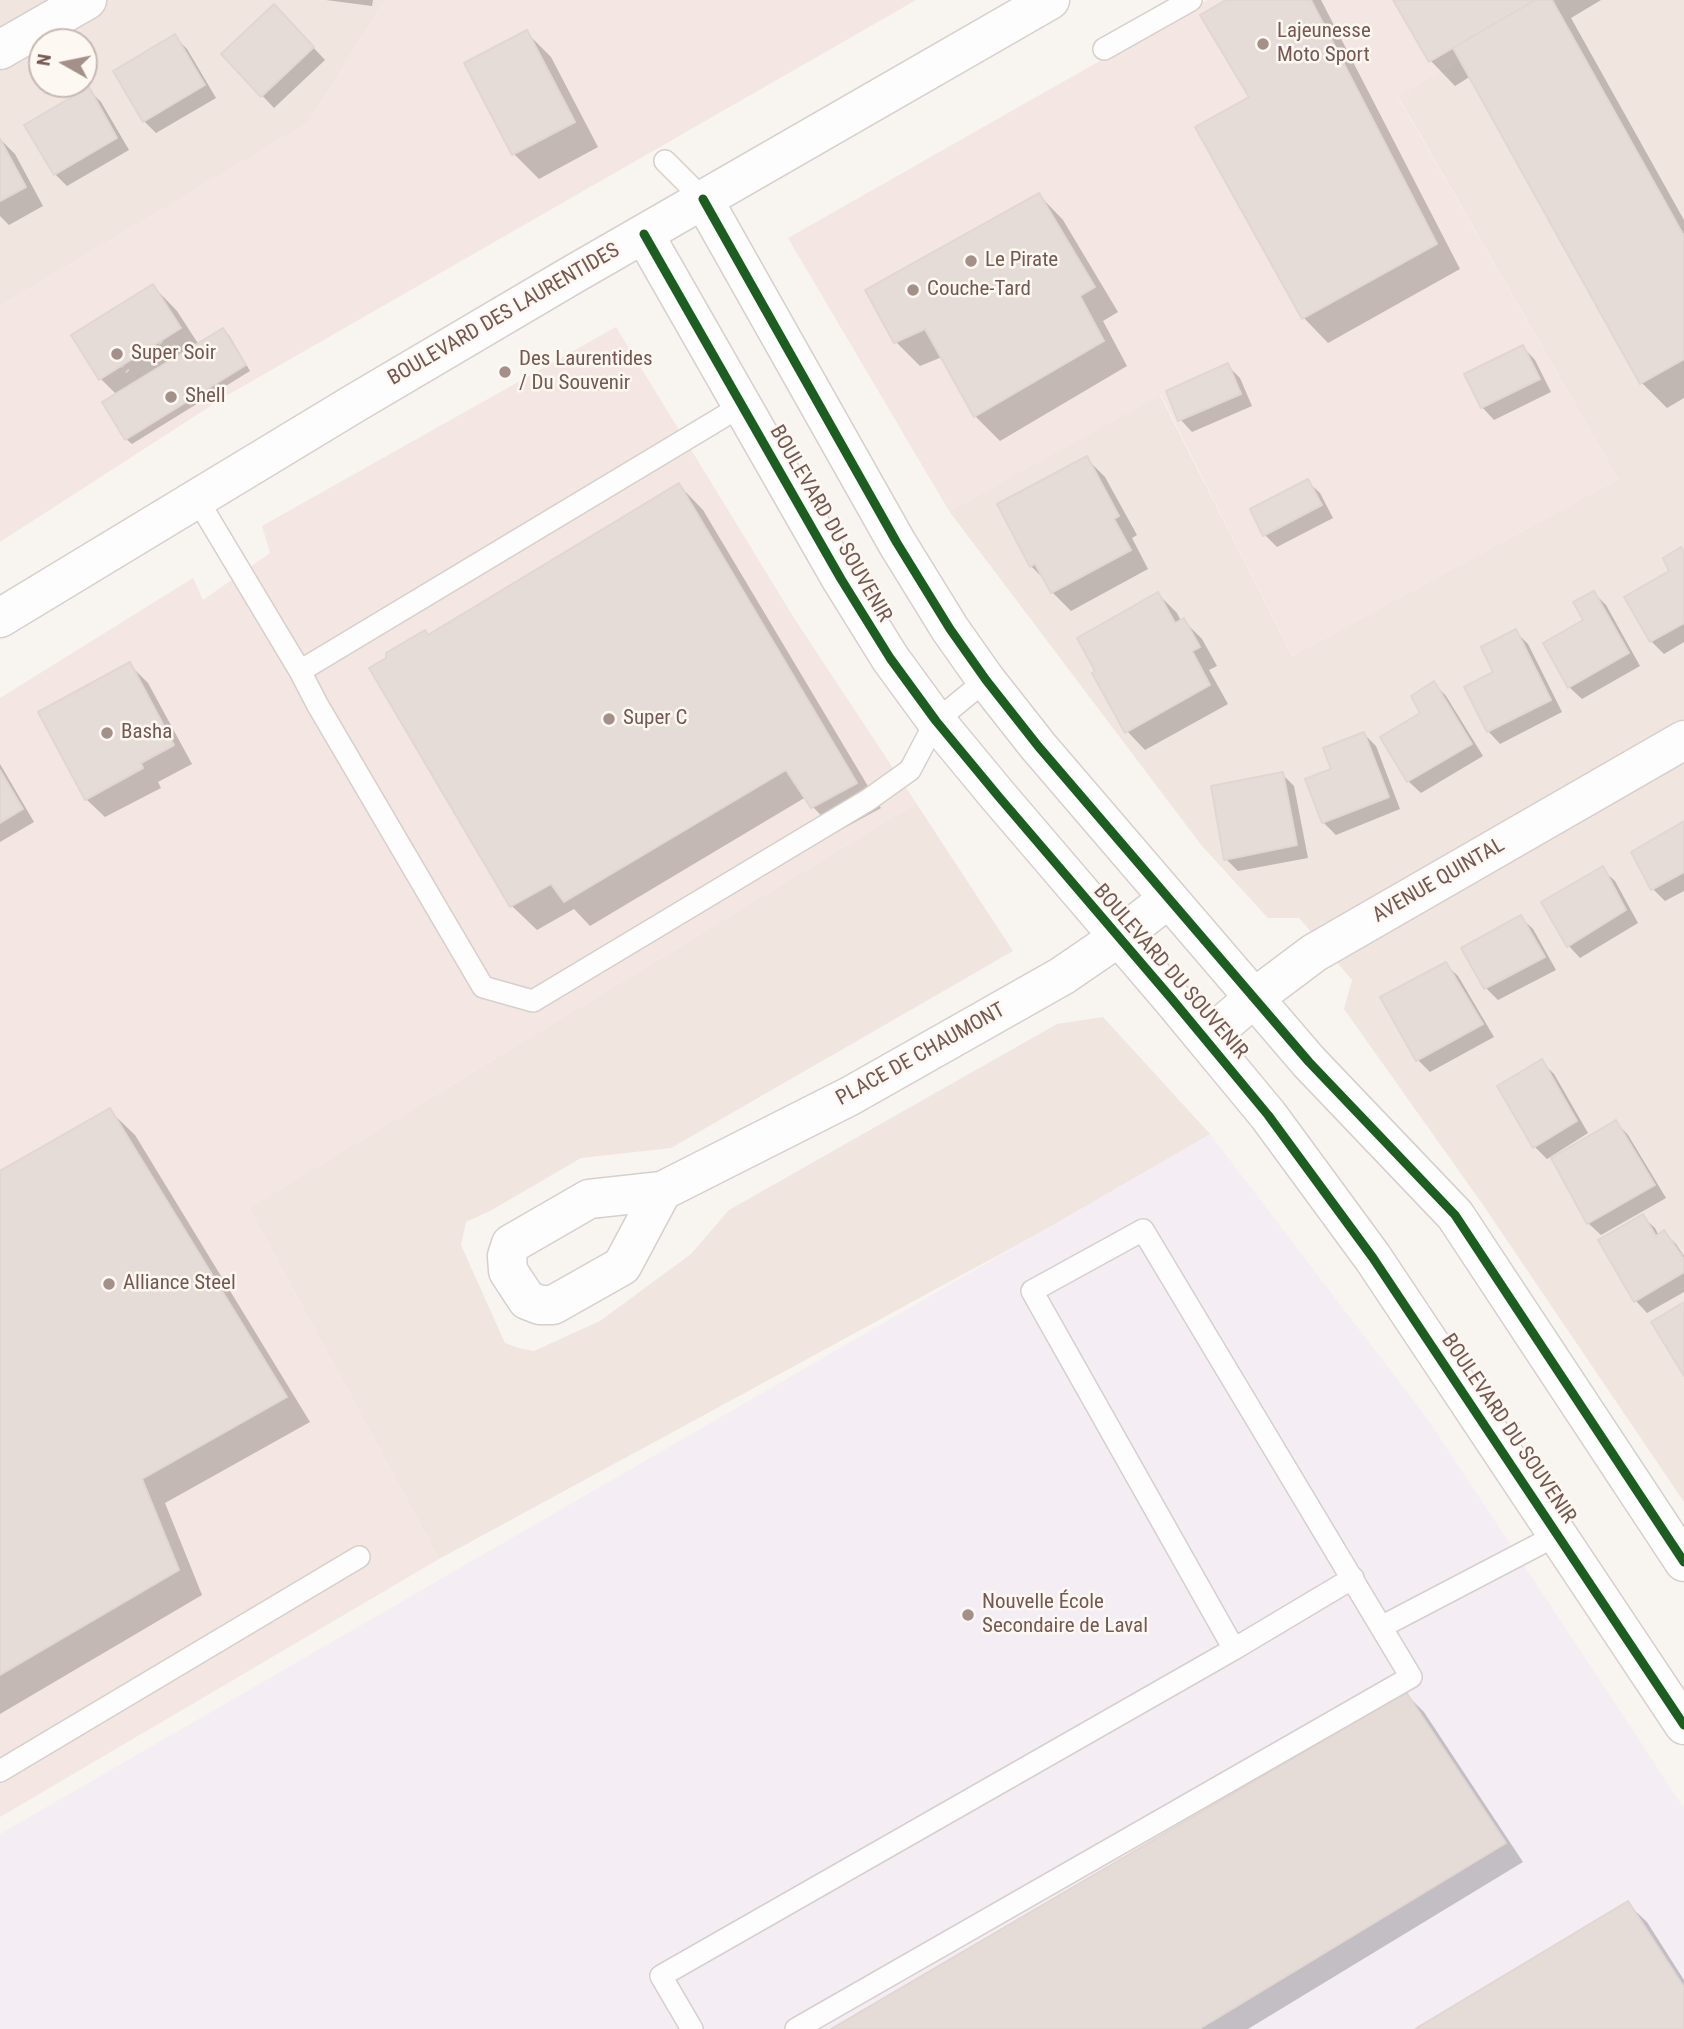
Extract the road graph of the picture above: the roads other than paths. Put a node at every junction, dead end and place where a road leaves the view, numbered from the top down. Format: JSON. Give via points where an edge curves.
{"nodes":[{"id":1,"x":88,"y":0,"type":"edge"},
{"id":2,"x":1050,"y":0,"type":"edge"},
{"id":3,"x":1191,"y":0,"type":"edge"},
{"id":4,"x":1104,"y":49,"type":"dead end"},
{"id":5,"x":0,"y":50,"type":"edge"},
{"id":6,"x":664,"y":160,"type":"dead end"},
{"id":7,"x":703,"y":199,"type":"junction"},
{"id":8,"x":644,"y":234,"type":"junction"},
{"id":9,"x":741,"y":406,"type":"junction"},
{"id":10,"x":197,"y":499,"type":"junction"},
{"id":11,"x":0,"y":618,"type":"edge"},
{"id":12,"x":300,"y":671,"type":"junction"},
{"id":13,"x":986,"y":680,"type":"junction"},
{"id":14,"x":936,"y":721,"type":"junction"},
{"id":15,"x":1684,"y":740,"type":"edge"},
{"id":16,"x":1168,"y":899,"type":"junction"},
{"id":17,"x":1119,"y":937,"type":"junction"},
{"id":18,"x":1254,"y":998,"type":"junction"},
{"id":19,"x":1206,"y":1039,"type":"junction"},
{"id":20,"x":662,"y":1191,"type":"dead end"},
{"id":21,"x":1557,"y":1535,"type":"junction"},
{"id":22,"x":359,"y":1557,"type":"dead end"},
{"id":23,"x":1684,"y":1562,"type":"edge"},
{"id":24,"x":1353,"y":1578,"type":"junction"},
{"id":25,"x":1383,"y":1626,"type":"junction"},
{"id":26,"x":1234,"y":1649,"type":"junction"},
{"id":27,"x":1684,"y":1725,"type":"edge"},
{"id":28,"x":0,"y":1771,"type":"edge"},
{"id":29,"x":692,"y":2029,"type":"edge"},
{"id":30,"x":796,"y":2029,"type":"edge"}],
"edges":[{"from":1,"to":5,"type":"street"},
{"from":2,"to":7,"type":"street","name":"BOULEVARD DES LAURENTIDES"},
{"from":3,"to":4,"type":"lane"},
{"from":6,"to":7,"type":"lane"},
{"from":7,"to":8,"type":"street","name":"BOULEVARD DES LAURENTIDES"},
{"from":7,"to":13,"type":"street","via":[[897,543]]},
{"from":8,"to":9,"type":"street","name":"BOULEVARD DU SOUVENIR"},
{"from":8,"to":10,"type":"street","name":"BOULEVARD DES LAURENTIDES"},
{"from":9,"to":12,"type":"lane"},
{"from":9,"to":14,"type":"street","name":"BOULEVARD DU SOUVENIR","via":[[856,606]]},
{"from":10,"to":11,"type":"street","name":"BOULEVARD DES LAURENTIDES"},
{"from":10,"to":12,"type":"lane"},
{"from":12,"to":14,"type":"lane","via":[[483,987],[533,1001],[868,800],[910,770]]},
{"from":13,"to":14,"type":"lane"},
{"from":13,"to":16,"type":"street"},
{"from":14,"to":17,"type":"street","name":"BOULEVARD DU SOUVENIR"},
{"from":15,"to":18,"type":"street","name":"AVENUE QUINTAL","via":[[1314,953]]},
{"from":16,"to":17,"type":"street","name":"PLACE DE CHAUMONT"},
{"from":16,"to":18,"type":"street"},
{"from":17,"to":19,"type":"street","name":"BOULEVARD DU SOUVENIR"},
{"from":17,"to":20,"type":"street","name":"PLACE DE CHAUMONT","via":[[1062,976],[850,1096]]},
{"from":18,"to":19,"type":"street","name":"AVENUE QUINTAL"},
{"from":18,"to":23,"type":"street","via":[[1455,1215]]},
{"from":19,"to":21,"type":"street","name":"BOULEVARD DU SOUVENIR","via":[[1373,1258]]},
{"from":21,"to":25,"type":"lane"},
{"from":21,"to":27,"type":"street","name":"BOULEVARD DU SOUVENIR"},
{"from":22,"to":28,"type":"lane"},
{"from":24,"to":25,"type":"lane"},
{"from":24,"to":26,"type":"lane"},
{"from":24,"to":26,"type":"lane","via":[[1143,1230],[1032,1291]]},
{"from":25,"to":30,"type":"lane","via":[[1411,1676]]},
{"from":26,"to":29,"type":"lane","via":[[661,1976]]}]}
